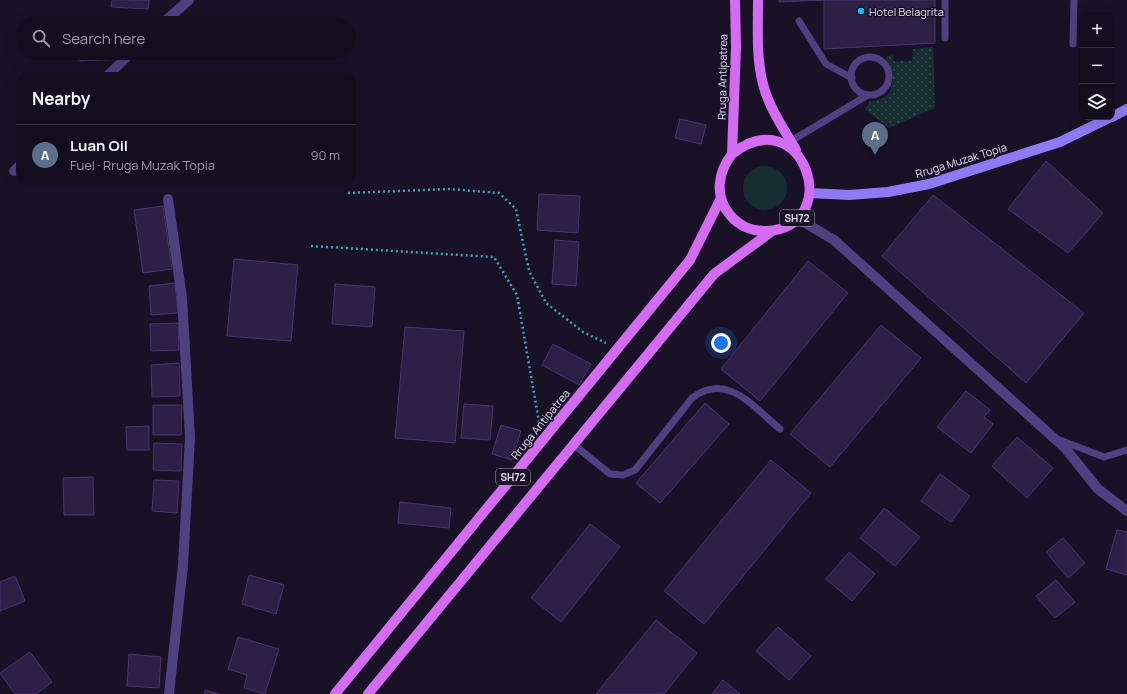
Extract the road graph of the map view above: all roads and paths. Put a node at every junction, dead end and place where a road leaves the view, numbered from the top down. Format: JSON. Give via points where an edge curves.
{"nodes":[{"id":1,"x":189,"y":0,"type":"edge"},
{"id":2,"x":735,"y":0,"type":"edge"},
{"id":3,"x":758,"y":0,"type":"edge"},
{"id":4,"x":945,"y":0,"type":"edge"},
{"id":5,"x":1074,"y":0,"type":"edge"},
{"id":6,"x":171,"y":16,"type":"edge"},
{"id":7,"x":799,"y":21,"type":"dead end"},
{"id":8,"x":946,"y":38,"type":"dead end"},
{"id":9,"x":1073,"y":44,"type":"dead end"},
{"id":10,"x":124,"y":60,"type":"edge"},
{"id":11,"x":111,"y":72,"type":"edge"},
{"id":12,"x":852,"y":78,"type":"junction"},
{"id":13,"x":868,"y":95,"type":"junction"},
{"id":14,"x":1127,"y":109,"type":"edge"},
{"id":15,"x":1115,"y":115,"type":"edge"},
{"id":16,"x":1106,"y":120,"type":"edge"},
{"id":17,"x":791,"y":141,"type":"junction"},
{"id":18,"x":732,"y":154,"type":"junction"},
{"id":19,"x":800,"y":157,"type":"junction"},
{"id":20,"x":348,"y":193,"type":"dead end"},
{"id":21,"x":810,"y":193,"type":"junction"},
{"id":22,"x":721,"y":198,"type":"junction"},
{"id":23,"x":168,"y":199,"type":"dead end"},
{"id":24,"x":797,"y":218,"type":"junction"},
{"id":25,"x":772,"y":231,"type":"junction"},
{"id":26,"x":311,"y":246,"type":"dead end"},
{"id":27,"x":617,"y":348,"type":"junction"},
{"id":28,"x":780,"y":429,"type":"dead end"},
{"id":29,"x":1054,"y":438,"type":"junction"},
{"id":30,"x":542,"y":440,"type":"junction"},
{"id":31,"x":573,"y":444,"type":"junction"},
{"id":32,"x":1127,"y":450,"type":"edge"},
{"id":33,"x":1127,"y":511,"type":"edge"},
{"id":34,"x":169,"y":694,"type":"edge"},
{"id":35,"x":335,"y":694,"type":"edge"},
{"id":36,"x":368,"y":694,"type":"edge"}],
"edges":[{"from":1,"to":6,"type":"street"},
{"from":2,"to":18,"type":"main road","name":"Rruga Antipatrea","number":"SH72"},
{"from":3,"to":17,"type":"main road","name":"Rruga Antipatrea","number":"SH72","via":[[758,46],[763,84],[775,115]]},
{"from":4,"to":8,"type":"lane"},
{"from":5,"to":9,"type":"lane"},
{"from":7,"to":12,"type":"lane","via":[[826,64]]},
{"from":10,"to":11,"type":"street"},
{"from":12,"to":13,"type":"lane","via":[[857,90]]},
{"from":12,"to":13,"type":"lane","via":[[852,72],[859,62],[871,58],[882,62],[889,72],[888,84],[880,93]]},
{"from":13,"to":17,"type":"lane"},
{"from":14,"to":15,"type":"street","name":"Rruga Muzak Topia"},
{"from":16,"to":21,"type":"street","name":"Rruga Muzak Topia","via":[[1060,142],[929,184],[888,192],[849,195]]},
{"from":17,"to":19,"type":"main road","name":"Rruga Antipatrea","number":"SH72"},
{"from":18,"to":19,"type":"main road","name":"Rruga Antipatrea","number":"SH72","via":[[748,144],[767,140],[785,145]]},
{"from":18,"to":22,"type":"main road","name":"Rruga Antipatrea","number":"SH72","via":[[724,166],[720,179]]},
{"from":19,"to":21,"type":"main road","name":"Rruga Antipatrea","number":"SH72","via":[[809,174]]},
{"from":20,"to":27,"type":"path","via":[[449,188],[499,192],[516,209],[529,271],[546,303],[583,332]]},
{"from":21,"to":24,"type":"main road","name":"Rruga Antipatrea","number":"SH72","via":[[808,202]]},
{"from":22,"to":25,"type":"main road","name":"Rruga Antipatrea","number":"SH72","via":[[730,215],[744,227]]},
{"from":22,"to":27,"type":"main road","name":"Rruga Antipatrea","number":"SH72","via":[[690,260]]},
{"from":23,"to":34,"type":"street","via":[[182,298],[190,437],[183,565]]},
{"from":24,"to":25,"type":"main road","name":"Rruga Antipatrea","number":"SH72","via":[[790,224]]},
{"from":24,"to":29,"type":"street","via":[[834,240]]},
{"from":25,"to":31,"type":"main road","name":"Rruga Antipatrea","number":"SH72","via":[[714,274]]},
{"from":26,"to":30,"type":"path","via":[[494,257],[517,295]]},
{"from":27,"to":30,"type":"main road","name":"Rruga Antipatrea","number":"SH72"},
{"from":28,"to":31,"type":"lane","via":[[734,391],[718,387],[703,390],[692,398],[635,470],[623,474],[610,474]]},
{"from":29,"to":32,"type":"lane","via":[[1104,456]]},
{"from":29,"to":33,"type":"street","via":[[1098,489]]},
{"from":30,"to":35,"type":"main road","name":"Rruga Antipatrea","number":"SH72"},
{"from":31,"to":36,"type":"main road","name":"Rruga Antipatrea","number":"SH72"}]}
